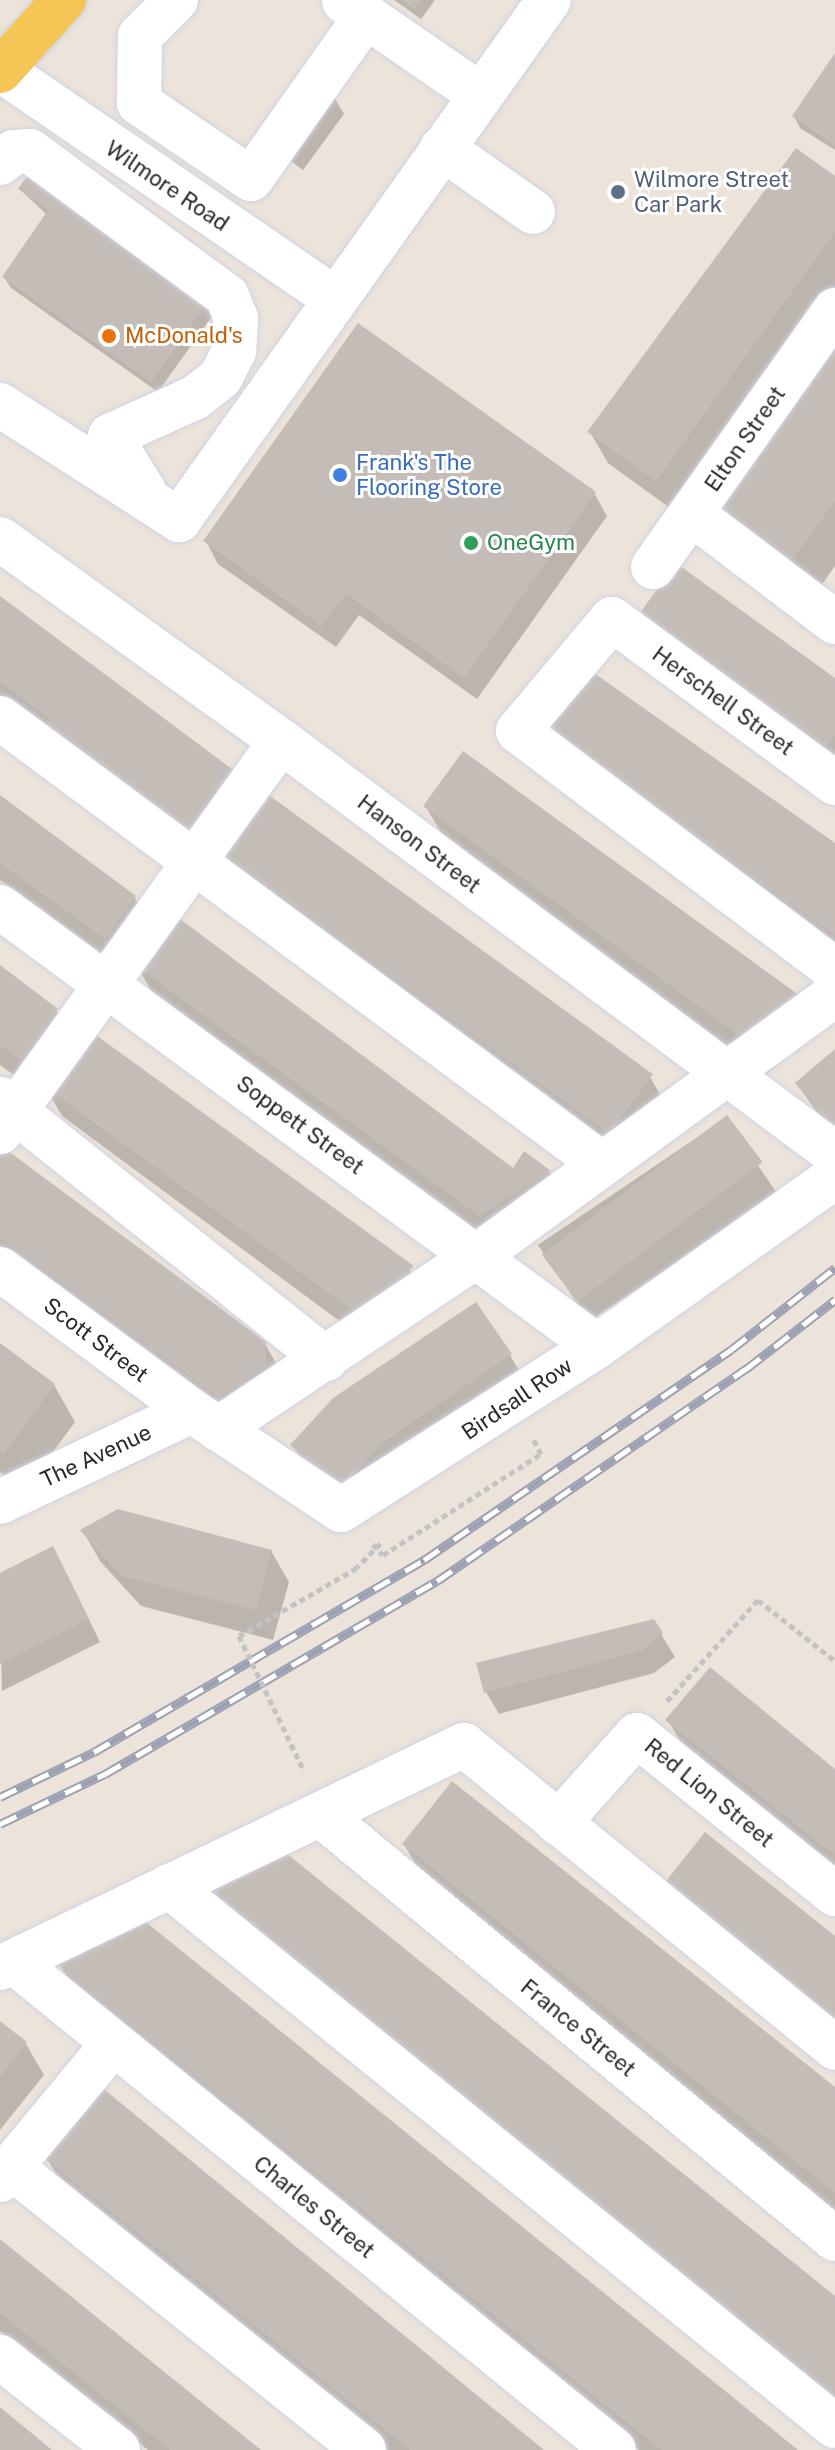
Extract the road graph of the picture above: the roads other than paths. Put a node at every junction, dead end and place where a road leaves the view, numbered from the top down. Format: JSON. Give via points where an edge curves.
{"nodes":[{"id":1,"x":64,"y":0,"type":"edge"},
{"id":2,"x":176,"y":0,"type":"edge"},
{"id":3,"x":549,"y":0,"type":"edge"},
{"id":4,"x":354,"y":8,"type":"edge"},
{"id":5,"x":1,"y":71,"type":"edge"},
{"id":6,"x":481,"y":95,"type":"junction"},
{"id":7,"x":442,"y":148,"type":"junction"},
{"id":8,"x":0,"y":163,"type":"edge"},
{"id":9,"x":533,"y":212,"type":"dead end"},
{"id":10,"x":335,"y":299,"type":"junction"},
{"id":11,"x":835,"y":310,"type":"edge"},
{"id":12,"x":0,"y":405,"type":"edge"},
{"id":13,"x":156,"y":505,"type":"junction"},
{"id":14,"x":692,"y":514,"type":"junction"},
{"id":15,"x":0,"y":539,"type":"edge"},
{"id":16,"x":653,"y":567,"type":"dead end"},
{"id":17,"x":828,"y":602,"type":"edge"},
{"id":18,"x":0,"y":718,"type":"edge"},
{"id":19,"x":281,"y":741,"type":"junction"},
{"id":20,"x":835,"y":783,"type":"edge"},
{"id":21,"x":194,"y":862,"type":"junction"},
{"id":22,"x":0,"y":907,"type":"edge"},
{"id":23,"x":835,"y":970,"type":"edge"},
{"id":24,"x":106,"y":985,"type":"junction"},
{"id":25,"x":835,"y":995,"type":"edge"},
{"id":26,"x":728,"y":1076,"type":"junction"},
{"id":27,"x":5,"y":1114,"type":"edge"},
{"id":28,"x":835,"y":1154,"type":"edge"},
{"id":29,"x":602,"y":1164,"type":"junction"},
{"id":30,"x":835,"y":1177,"type":"edge"},
{"id":31,"x":478,"y":1255,"type":"junction"},
{"id":32,"x":0,"y":1269,"type":"edge"},
{"id":33,"x":597,"y":1346,"type":"junction"},
{"id":34,"x":326,"y":1359,"type":"junction"},
{"id":35,"x":205,"y":1420,"type":"junction"},
{"id":36,"x":0,"y":1502,"type":"edge"},
{"id":37,"x":322,"y":1816,"type":"junction"},
{"id":38,"x":558,"y":1823,"type":"junction"},
{"id":39,"x":169,"y":1886,"type":"junction"},
{"id":40,"x":835,"y":1894,"type":"edge"},
{"id":41,"x":7,"y":1965,"type":"edge"},
{"id":42,"x":113,"y":2044,"type":"junction"},
{"id":43,"x":835,"y":2048,"type":"edge"},
{"id":44,"x":6,"y":2174,"type":"edge"},
{"id":45,"x":835,"y":2239,"type":"edge"},
{"id":46,"x":0,"y":2357,"type":"edge"},
{"id":47,"x":835,"y":2426,"type":"edge"},
{"id":48,"x":118,"y":2450,"type":"edge"},
{"id":49,"x":364,"y":2450,"type":"edge"},
{"id":50,"x":614,"y":2450,"type":"edge"}],
"edges":[{"from":1,"to":5,"type":"main road"},
{"from":2,"to":4,"type":"street","via":[[140,36],[139,103],[251,179]]},
{"from":3,"to":6,"type":"street"},
{"from":4,"to":6,"type":"street"},
{"from":5,"to":10,"type":"street","name":"Wilmore Road"},
{"from":6,"to":7,"type":"street"},
{"from":7,"to":9,"type":"street"},
{"from":7,"to":10,"type":"street"},
{"from":8,"to":13,"type":"street","via":[[14,152],[30,151],[227,296],[236,318],[234,351],[220,378],[194,398],[110,436],[131,476]]},
{"from":10,"to":13,"type":"street","via":[[179,520]]},
{"from":11,"to":14,"type":"street","name":"Elton Street"},
{"from":12,"to":13,"type":"street"},
{"from":14,"to":16,"type":"street","name":"Elton Street"},
{"from":14,"to":17,"type":"street"},
{"from":15,"to":19,"type":"street","name":"Hanson Street"},
{"from":18,"to":21,"type":"street"},
{"from":19,"to":21,"type":"street"},
{"from":19,"to":26,"type":"street","name":"Hanson Street"},
{"from":20,"to":23,"type":"street","name":"Herschell Street","via":[[612,619],[518,731]]},
{"from":21,"to":24,"type":"street"},
{"from":21,"to":29,"type":"street"},
{"from":22,"to":24,"type":"street","name":"Soppett Street"},
{"from":24,"to":27,"type":"street"},
{"from":24,"to":31,"type":"street","name":"Soppett Street"},
{"from":25,"to":26,"type":"street","name":"The Avenue"},
{"from":26,"to":28,"type":"street","name":"Hanson Street"},
{"from":26,"to":29,"type":"street","name":"The Avenue"},
{"from":27,"to":34,"type":"street"},
{"from":29,"to":31,"type":"street","name":"The Avenue"},
{"from":30,"to":33,"type":"street","name":"Birdsall Row"},
{"from":31,"to":33,"type":"street","name":"Soppett Street"},
{"from":31,"to":34,"type":"street","name":"The Avenue"},
{"from":32,"to":35,"type":"street","name":"Scott Street"},
{"from":33,"to":35,"type":"street","name":"Birdsall Row","via":[[341,1510]]},
{"from":34,"to":35,"type":"street","name":"The Avenue"},
{"from":35,"to":36,"type":"street","name":"The Avenue"},
{"from":37,"to":38,"type":"street","via":[[464,1745]]},
{"from":37,"to":39,"type":"street"},
{"from":37,"to":45,"type":"street","name":"France Street"},
{"from":38,"to":40,"type":"street","name":"Red Lion Street","via":[[637,1735]]},
{"from":38,"to":43,"type":"street"},
{"from":39,"to":41,"type":"street"},
{"from":39,"to":47,"type":"street"},
{"from":41,"to":42,"type":"street","name":"Charles Street"},
{"from":42,"to":44,"type":"street"},
{"from":42,"to":50,"type":"street","name":"Charles Street"},
{"from":44,"to":49,"type":"street"},
{"from":46,"to":48,"type":"street"}]}
